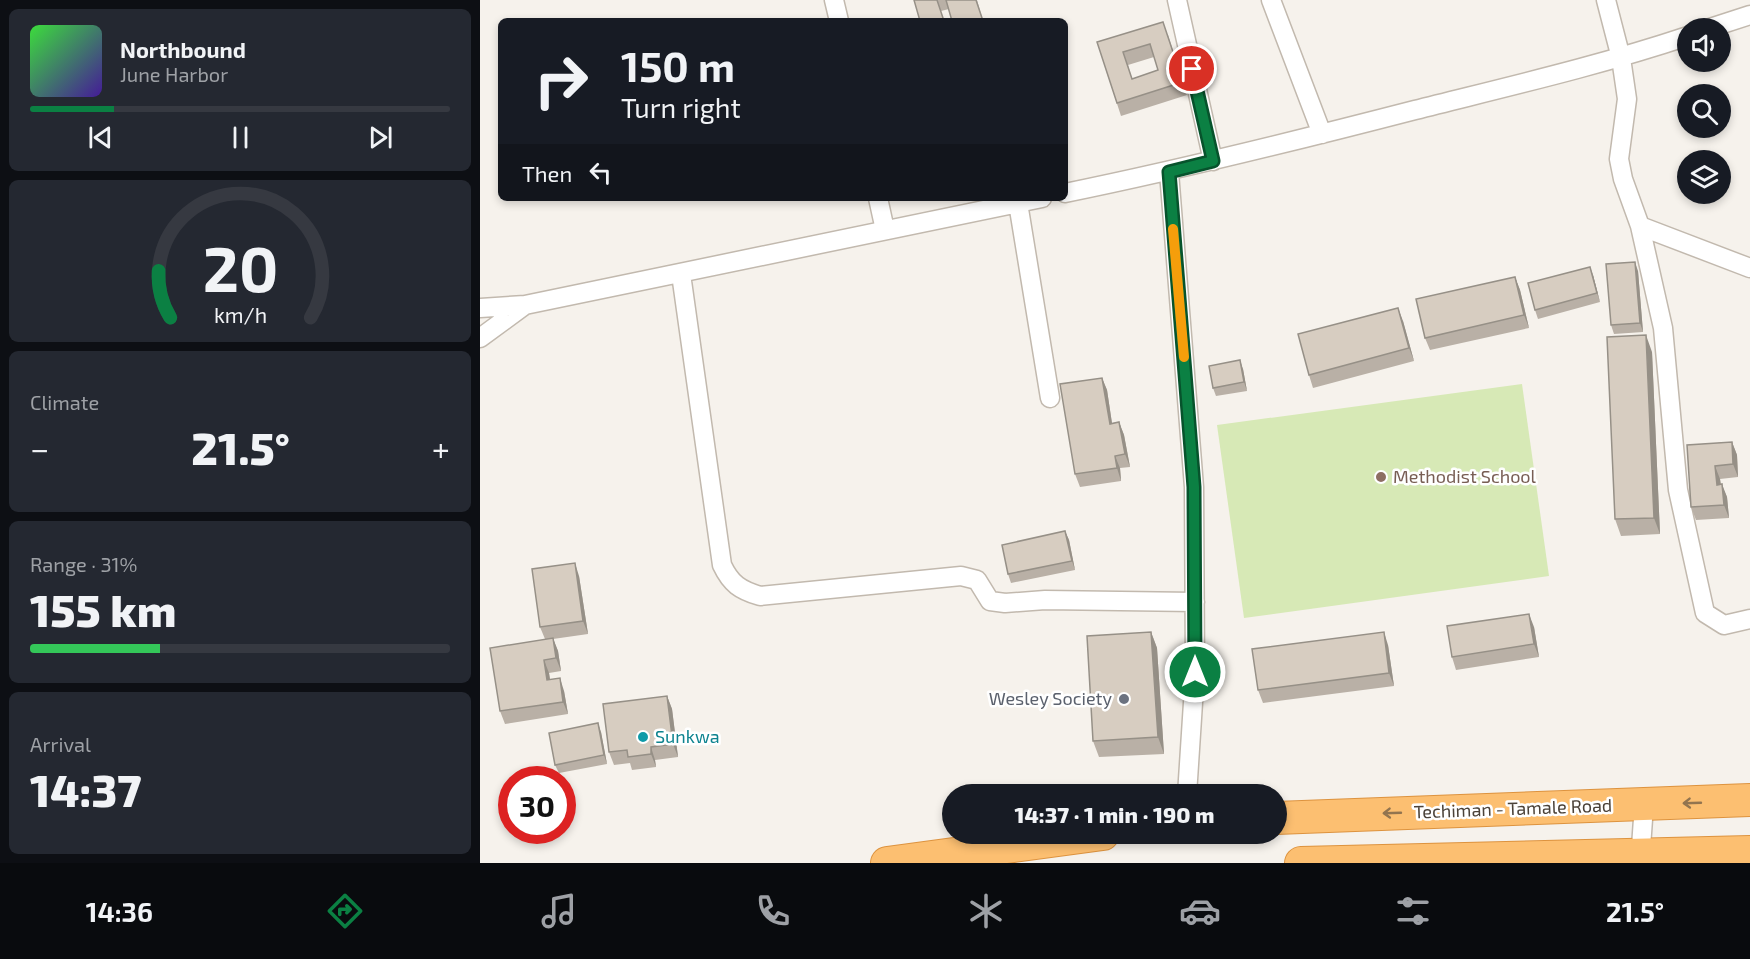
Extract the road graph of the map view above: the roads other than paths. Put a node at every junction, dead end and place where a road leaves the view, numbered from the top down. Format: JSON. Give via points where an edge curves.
{"nodes":[{"id":1,"x":834,"y":0,"type":"edge"},
{"id":2,"x":1177,"y":0,"type":"edge"},
{"id":3,"x":1271,"y":0,"type":"edge"},
{"id":4,"x":1606,"y":0,"type":"edge"},
{"id":5,"x":1750,"y":15,"type":"edge"},
{"id":6,"x":838,"y":18,"type":"edge"},
{"id":7,"x":1731,"y":21,"type":"edge"},
{"id":8,"x":1677,"y":40,"type":"edge"},
{"id":9,"x":1621,"y":58,"type":"junction"},
{"id":10,"x":1322,"y":134,"type":"junction"},
{"id":11,"x":1213,"y":161,"type":"junction"},
{"id":12,"x":1169,"y":172,"type":"junction"},
{"id":13,"x":1068,"y":192,"type":"edge"},
{"id":14,"x":879,"y":201,"type":"edge"},
{"id":15,"x":1028,"y":201,"type":"edge"},
{"id":16,"x":1018,"y":203,"type":"junction"},
{"id":17,"x":1640,"y":226,"type":"junction"},
{"id":18,"x":885,"y":230,"type":"junction"},
{"id":19,"x":1750,"y":268,"type":"edge"},
{"id":20,"x":681,"y":274,"type":"junction"},
{"id":21,"x":525,"y":305,"type":"junction"},
{"id":22,"x":480,"y":308,"type":"edge"},
{"id":23,"x":480,"y":338,"type":"edge"},
{"id":24,"x":1050,"y":398,"type":"dead end"},
{"id":25,"x":1195,"y":602,"type":"junction"},
{"id":26,"x":1750,"y":619,"type":"edge"},
{"id":27,"x":1188,"y":784,"type":"edge"},
{"id":28,"x":1750,"y":800,"type":"edge"},
{"id":29,"x":1644,"y":805,"type":"junction"},
{"id":30,"x":1287,"y":818,"type":"edge"},
{"id":31,"x":1029,"y":844,"type":"edge"},
{"id":32,"x":1750,"y":852,"type":"edge"},
{"id":33,"x":1640,"y":859,"type":"edge"},
{"id":34,"x":887,"y":863,"type":"edge"},
{"id":35,"x":1301,"y":863,"type":"edge"}],
"edges":[{"from":1,"to":6,"type":"street"},
{"from":2,"to":11,"type":"street"},
{"from":3,"to":10,"type":"street"},
{"from":4,"to":9,"type":"street"},
{"from":5,"to":7,"type":"street"},
{"from":8,"to":9,"type":"street"},
{"from":9,"to":10,"type":"street"},
{"from":9,"to":17,"type":"street","via":[[1627,99],[1619,159]]},
{"from":10,"to":11,"type":"street"},
{"from":11,"to":12,"type":"street"},
{"from":12,"to":13,"type":"street"},
{"from":12,"to":25,"type":"street","via":[[1194,487]]},
{"from":14,"to":18,"type":"street"},
{"from":15,"to":16,"type":"street"},
{"from":16,"to":18,"type":"street"},
{"from":16,"to":24,"type":"street"},
{"from":17,"to":19,"type":"street"},
{"from":17,"to":26,"type":"street","via":[[1663,328],[1678,490],[1705,613],[1724,625]]},
{"from":18,"to":20,"type":"street"},
{"from":20,"to":21,"type":"street"},
{"from":20,"to":25,"type":"street","via":[[722,565],[730,581],[741,590],[760,596],[961,576],[977,580],[990,601],[1005,603]]},
{"from":21,"to":22,"type":"street"},
{"from":21,"to":23,"type":"street"},
{"from":25,"to":27,"type":"street"},
{"from":28,"to":29,"type":"highway","name":"Techiman - Tamale Road","one_way":true},
{"from":29,"to":30,"type":"highway","name":"Techiman - Tamale Road","one_way":true},
{"from":29,"to":33,"type":"street"},
{"from":31,"to":34,"type":"highway"},
{"from":32,"to":33,"type":"highway"},
{"from":33,"to":35,"type":"highway"}]}
